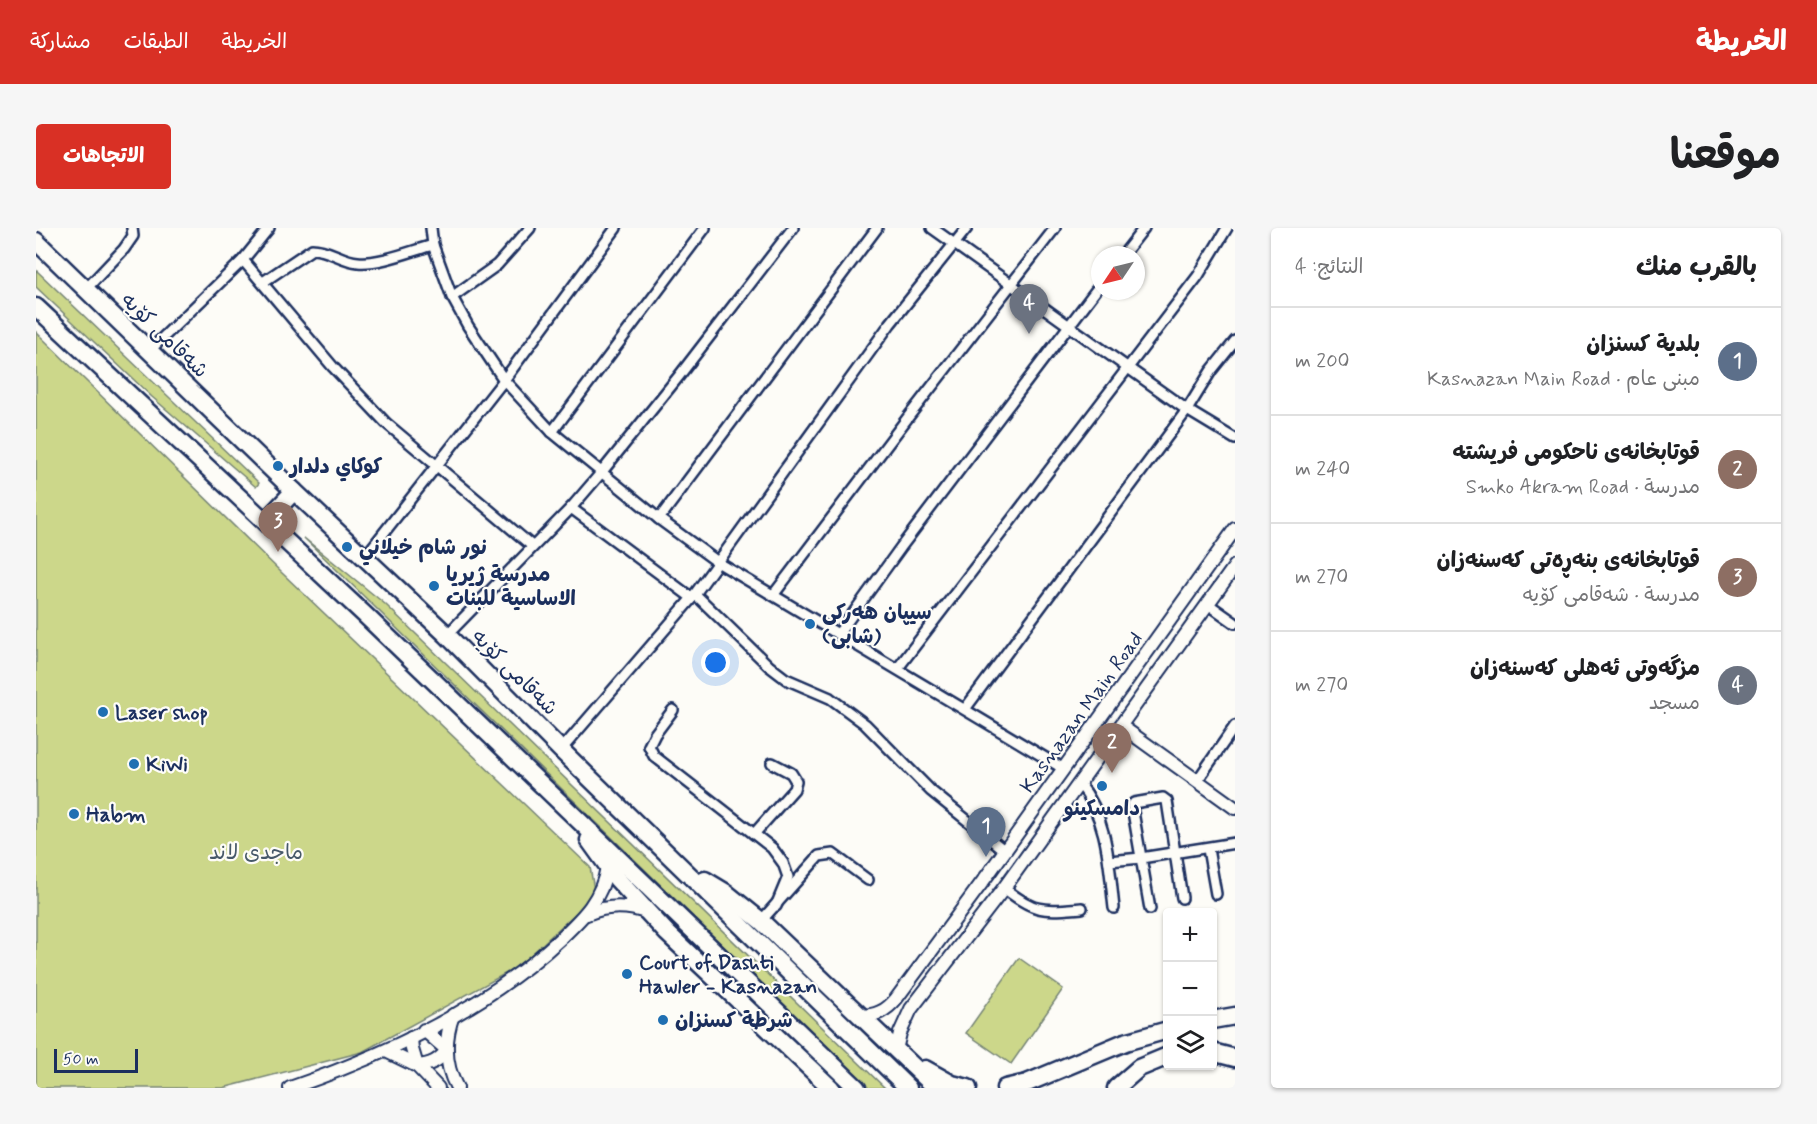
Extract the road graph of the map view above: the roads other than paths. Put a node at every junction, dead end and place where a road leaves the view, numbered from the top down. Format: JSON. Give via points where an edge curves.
{"nodes":[{"id":1,"x":132,"y":228,"type":"edge"},
{"id":2,"x":268,"y":228,"type":"edge"},
{"id":3,"x":530,"y":228,"type":"edge"},
{"id":4,"x":616,"y":228,"type":"edge"},
{"id":5,"x":705,"y":228,"type":"edge"},
{"id":6,"x":793,"y":228,"type":"edge"},
{"id":7,"x":877,"y":228,"type":"edge"},
{"id":8,"x":932,"y":228,"type":"edge"},
{"id":9,"x":967,"y":228,"type":"edge"},
{"id":10,"x":1055,"y":228,"type":"edge"},
{"id":11,"x":1144,"y":228,"type":"edge"},
{"id":12,"x":1227,"y":228,"type":"edge"},
{"id":13,"x":433,"y":234,"type":"edge"},
{"id":14,"x":36,"y":241,"type":"edge"},
{"id":15,"x":955,"y":246,"type":"junction"},
{"id":16,"x":1130,"y":246,"type":"edge"},
{"id":17,"x":243,"y":260,"type":"junction"},
{"id":18,"x":263,"y":282,"type":"junction"},
{"id":19,"x":1011,"y":285,"type":"junction"},
{"id":20,"x":86,"y":290,"type":"junction"},
{"id":21,"x":452,"y":297,"type":"junction"},
{"id":22,"x":1091,"y":297,"type":"edge"},
{"id":23,"x":36,"y":307,"type":"edge"},
{"id":24,"x":1068,"y":326,"type":"junction"},
{"id":25,"x":1235,"y":341,"type":"edge"},
{"id":26,"x":149,"y":351,"type":"junction"},
{"id":27,"x":1127,"y":368,"type":"junction"},
{"id":28,"x":504,"y":380,"type":"junction"},
{"id":29,"x":1186,"y":410,"type":"junction"},
{"id":30,"x":552,"y":432,"type":"junction"},
{"id":31,"x":1235,"y":439,"type":"edge"},
{"id":32,"x":437,"y":467,"type":"junction"},
{"id":33,"x":601,"y":473,"type":"junction"},
{"id":34,"x":294,"y":491,"type":"junction"},
{"id":35,"x":571,"y":508,"type":"junction"},
{"id":36,"x":659,"y":519,"type":"junction"},
{"id":37,"x":266,"y":522,"type":"junction"},
{"id":38,"x":1235,"y":529,"type":"edge"},
{"id":39,"x":532,"y":546,"type":"junction"},
{"id":40,"x":364,"y":558,"type":"junction"},
{"id":41,"x":719,"y":562,"type":"junction"},
{"id":42,"x":1235,"y":566,"type":"edge"},
{"id":43,"x":774,"y":594,"type":"junction"},
{"id":44,"x":694,"y":596,"type":"junction"},
{"id":45,"x":1208,"y":604,"type":"junction"},
{"id":46,"x":1235,"y":623,"type":"edge"},
{"id":47,"x":839,"y":633,"type":"junction"},
{"id":48,"x":447,"y":635,"type":"junction"},
{"id":49,"x":898,"y":668,"type":"junction"},
{"id":50,"x":965,"y":709,"type":"junction"},
{"id":51,"x":673,"y":710,"type":"dead end"},
{"id":52,"x":1121,"y":726,"type":"junction"},
{"id":53,"x":1235,"y":726,"type":"edge"},
{"id":54,"x":561,"y":750,"type":"junction"},
{"id":55,"x":772,"y":763,"type":"dead end"},
{"id":56,"x":1064,"y":769,"type":"junction"},
{"id":57,"x":1197,"y":781,"type":"junction"},
{"id":58,"x":1080,"y":783,"type":"junction"},
{"id":59,"x":1235,"y":807,"type":"edge"},
{"id":60,"x":572,"y":814,"type":"junction"},
{"id":61,"x":753,"y":834,"type":"junction"},
{"id":62,"x":1235,"y":843,"type":"edge"},
{"id":63,"x":1208,"y":849,"type":"junction"},
{"id":64,"x":1005,"y":851,"type":"junction"},
{"id":65,"x":1175,"y":854,"type":"junction"},
{"id":66,"x":1141,"y":858,"type":"junction"},
{"id":67,"x":1109,"y":861,"type":"junction"},
{"id":68,"x":679,"y":865,"type":"junction"},
{"id":69,"x":607,"y":867,"type":"junction"},
{"id":70,"x":868,"y":880,"type":"dead end"},
{"id":71,"x":1004,"y":888,"type":"junction"},
{"id":72,"x":1216,"y":894,"type":"dead end"},
{"id":73,"x":1182,"y":898,"type":"dead end"},
{"id":74,"x":776,"y":906,"type":"junction"},
{"id":75,"x":1082,"y":908,"type":"dead end"},
{"id":76,"x":1114,"y":908,"type":"dead end"},
{"id":77,"x":1150,"y":909,"type":"dead end"},
{"id":78,"x":649,"y":914,"type":"junction"},
{"id":79,"x":585,"y":915,"type":"junction"},
{"id":80,"x":761,"y":921,"type":"junction"},
{"id":81,"x":453,"y":1015,"type":"junction"},
{"id":82,"x":860,"y":1016,"type":"junction"},
{"id":83,"x":1235,"y":1016,"type":"edge"},
{"id":84,"x":1217,"y":1019,"type":"edge"},
{"id":85,"x":424,"y":1030,"type":"junction"},
{"id":86,"x":1163,"y":1031,"type":"edge"},
{"id":87,"x":411,"y":1038,"type":"junction"},
{"id":88,"x":447,"y":1050,"type":"junction"},
{"id":89,"x":386,"y":1051,"type":"junction"},
{"id":90,"x":793,"y":1052,"type":"junction"},
{"id":91,"x":898,"y":1052,"type":"junction"},
{"id":92,"x":1217,"y":1053,"type":"edge"},
{"id":93,"x":1163,"y":1058,"type":"edge"},
{"id":94,"x":1235,"y":1058,"type":"edge"},
{"id":95,"x":417,"y":1066,"type":"junction"},
{"id":96,"x":290,"y":1088,"type":"edge"},
{"id":97,"x":438,"y":1088,"type":"edge"},
{"id":98,"x":457,"y":1088,"type":"edge"},
{"id":99,"x":817,"y":1088,"type":"edge"},
{"id":100,"x":831,"y":1088,"type":"edge"},
{"id":101,"x":857,"y":1088,"type":"edge"},
{"id":102,"x":908,"y":1088,"type":"edge"},
{"id":103,"x":936,"y":1088,"type":"edge"},
{"id":104,"x":968,"y":1088,"type":"edge"},
{"id":105,"x":1005,"y":1088,"type":"edge"},
{"id":106,"x":1116,"y":1088,"type":"edge"}],
"edges":[{"from":1,"to":20,"type":"street","via":[[133,236],[124,249]]},
{"from":2,"to":17,"type":"street"},
{"from":3,"to":21,"type":"street","via":[[497,265]]},
{"from":4,"to":28,"type":"street"},
{"from":5,"to":30,"type":"street"},
{"from":6,"to":33,"type":"street"},
{"from":7,"to":36,"type":"street"},
{"from":8,"to":15,"type":"street"},
{"from":9,"to":15,"type":"street"},
{"from":10,"to":19,"type":"street"},
{"from":11,"to":16,"type":"street"},
{"from":12,"to":27,"type":"street","via":[[1198,276]]},
{"from":13,"to":18,"type":"street","via":[[371,262],[356,262],[312,249]]},
{"from":13,"to":21,"type":"street"},
{"from":14,"to":20,"type":"highway","name":"شەقامی کۆیە"},
{"from":15,"to":19,"type":"street"},
{"from":15,"to":41,"type":"street","via":[[890,324]]},
{"from":17,"to":18,"type":"street"},
{"from":17,"to":26,"type":"street"},
{"from":18,"to":32,"type":"street","via":[[333,367],[386,423]]},
{"from":19,"to":24,"type":"street"},
{"from":19,"to":43,"type":"street"},
{"from":20,"to":26,"type":"highway","name":"شەقامی کۆیە"},
{"from":21,"to":28,"type":"street"},
{"from":22,"to":24,"type":"street"},
{"from":23,"to":37,"type":"highway"},
{"from":24,"to":27,"type":"street"},
{"from":24,"to":47,"type":"street"},
{"from":25,"to":29,"type":"street"},
{"from":26,"to":34,"type":"highway","name":"شەقامی کۆیە"},
{"from":27,"to":29,"type":"street"},
{"from":27,"to":49,"type":"street"},
{"from":28,"to":30,"type":"street"},
{"from":28,"to":32,"type":"street"},
{"from":29,"to":31,"type":"street"},
{"from":29,"to":50,"type":"street"},
{"from":30,"to":33,"type":"street"},
{"from":32,"to":39,"type":"street"},
{"from":32,"to":40,"type":"street"},
{"from":33,"to":35,"type":"street"},
{"from":33,"to":36,"type":"street"},
{"from":34,"to":37,"type":"highway"},
{"from":34,"to":40,"type":"highway","name":"شەقامی کۆیە"},
{"from":35,"to":39,"type":"street"},
{"from":35,"to":44,"type":"street"},
{"from":36,"to":41,"type":"street"},
{"from":37,"to":60,"type":"highway"},
{"from":38,"to":56,"type":"street","name":"Kasnazan Main Road"},
{"from":39,"to":48,"type":"street"},
{"from":40,"to":48,"type":"highway","name":"شەقامی کۆیە"},
{"from":41,"to":43,"type":"street"},
{"from":41,"to":44,"type":"street"},
{"from":42,"to":45,"type":"street"},
{"from":43,"to":47,"type":"street"},
{"from":44,"to":54,"type":"street"},
{"from":44,"to":64,"type":"street","via":[[786,679],[830,698],[865,724],[931,791]]},
{"from":45,"to":46,"type":"street"},
{"from":45,"to":52,"type":"street"},
{"from":47,"to":49,"type":"street"},
{"from":48,"to":54,"type":"highway","name":"شەقامی کۆیە"},
{"from":49,"to":50,"type":"street"},
{"from":50,"to":56,"type":"street"},
{"from":51,"to":61,"type":"street","via":[[649,746],[654,756]]},
{"from":52,"to":57,"type":"street"},
{"from":52,"to":58,"type":"street"},
{"from":53,"to":57,"type":"street"},
{"from":54,"to":68,"type":"highway","name":"شەقامی کۆیە"},
{"from":55,"to":61,"type":"street","via":[[791,773],[796,781],[794,789]]},
{"from":56,"to":64,"type":"street","name":"Kasnazan Main Road"},
{"from":57,"to":59,"type":"street"},
{"from":58,"to":67,"type":"street","via":[[1101,820]]},
{"from":58,"to":71,"type":"street"},
{"from":60,"to":69,"type":"highway"},
{"from":60,"to":101,"type":"highway"},
{"from":61,"to":74,"type":"street","via":[[772,848],[788,877]]},
{"from":62,"to":63,"type":"street"},
{"from":63,"to":65,"type":"street"},
{"from":63,"to":72,"type":"street"},
{"from":64,"to":82,"type":"street","name":"Kasnazan Main Road","via":[[891,1005],[877,1014]]},
{"from":65,"to":66,"type":"street"},
{"from":65,"to":66,"type":"street","via":[[1167,801],[1163,798],[1133,804]]},
{"from":65,"to":73,"type":"street"},
{"from":66,"to":67,"type":"street"},
{"from":66,"to":77,"type":"street"},
{"from":67,"to":76,"type":"street"},
{"from":68,"to":80,"type":"highway","via":[[725,892]]},
{"from":68,"to":102,"type":"highway","name":"شەقامی کۆیە"},
{"from":69,"to":78,"type":"highway"},
{"from":69,"to":79,"type":"street","via":[[600,892]]},
{"from":70,"to":74,"type":"street","via":[[833,854],[819,856]]},
{"from":71,"to":75,"type":"street","via":[[1041,910]]},
{"from":71,"to":91,"type":"street","via":[[911,1009],[900,1033]]},
{"from":74,"to":80,"type":"street"},
{"from":78,"to":79,"type":"street","via":[[617,907]]},
{"from":78,"to":90,"type":"highway"},
{"from":79,"to":81,"type":"street","via":[[519,975]]},
{"from":80,"to":82,"type":"highway"},
{"from":81,"to":85,"type":"street"},
{"from":81,"to":88,"type":"street"},
{"from":82,"to":91,"type":"highway"},
{"from":83,"to":84,"type":"highway"},
{"from":85,"to":87,"type":"street"},
{"from":85,"to":88,"type":"street"},
{"from":86,"to":105,"type":"highway"},
{"from":87,"to":89,"type":"street"},
{"from":87,"to":95,"type":"street"},
{"from":88,"to":95,"type":"street","via":[[431,1064]]},
{"from":88,"to":98,"type":"street"},
{"from":89,"to":95,"type":"street"},
{"from":89,"to":96,"type":"street"},
{"from":90,"to":99,"type":"highway"},
{"from":90,"to":100,"type":"highway"},
{"from":91,"to":103,"type":"highway"},
{"from":91,"to":104,"type":"highway","via":[[941,1079]]},
{"from":92,"to":94,"type":"highway"},
{"from":93,"to":106,"type":"highway","via":[[1139,1068]]},
{"from":95,"to":97,"type":"street"}]}
